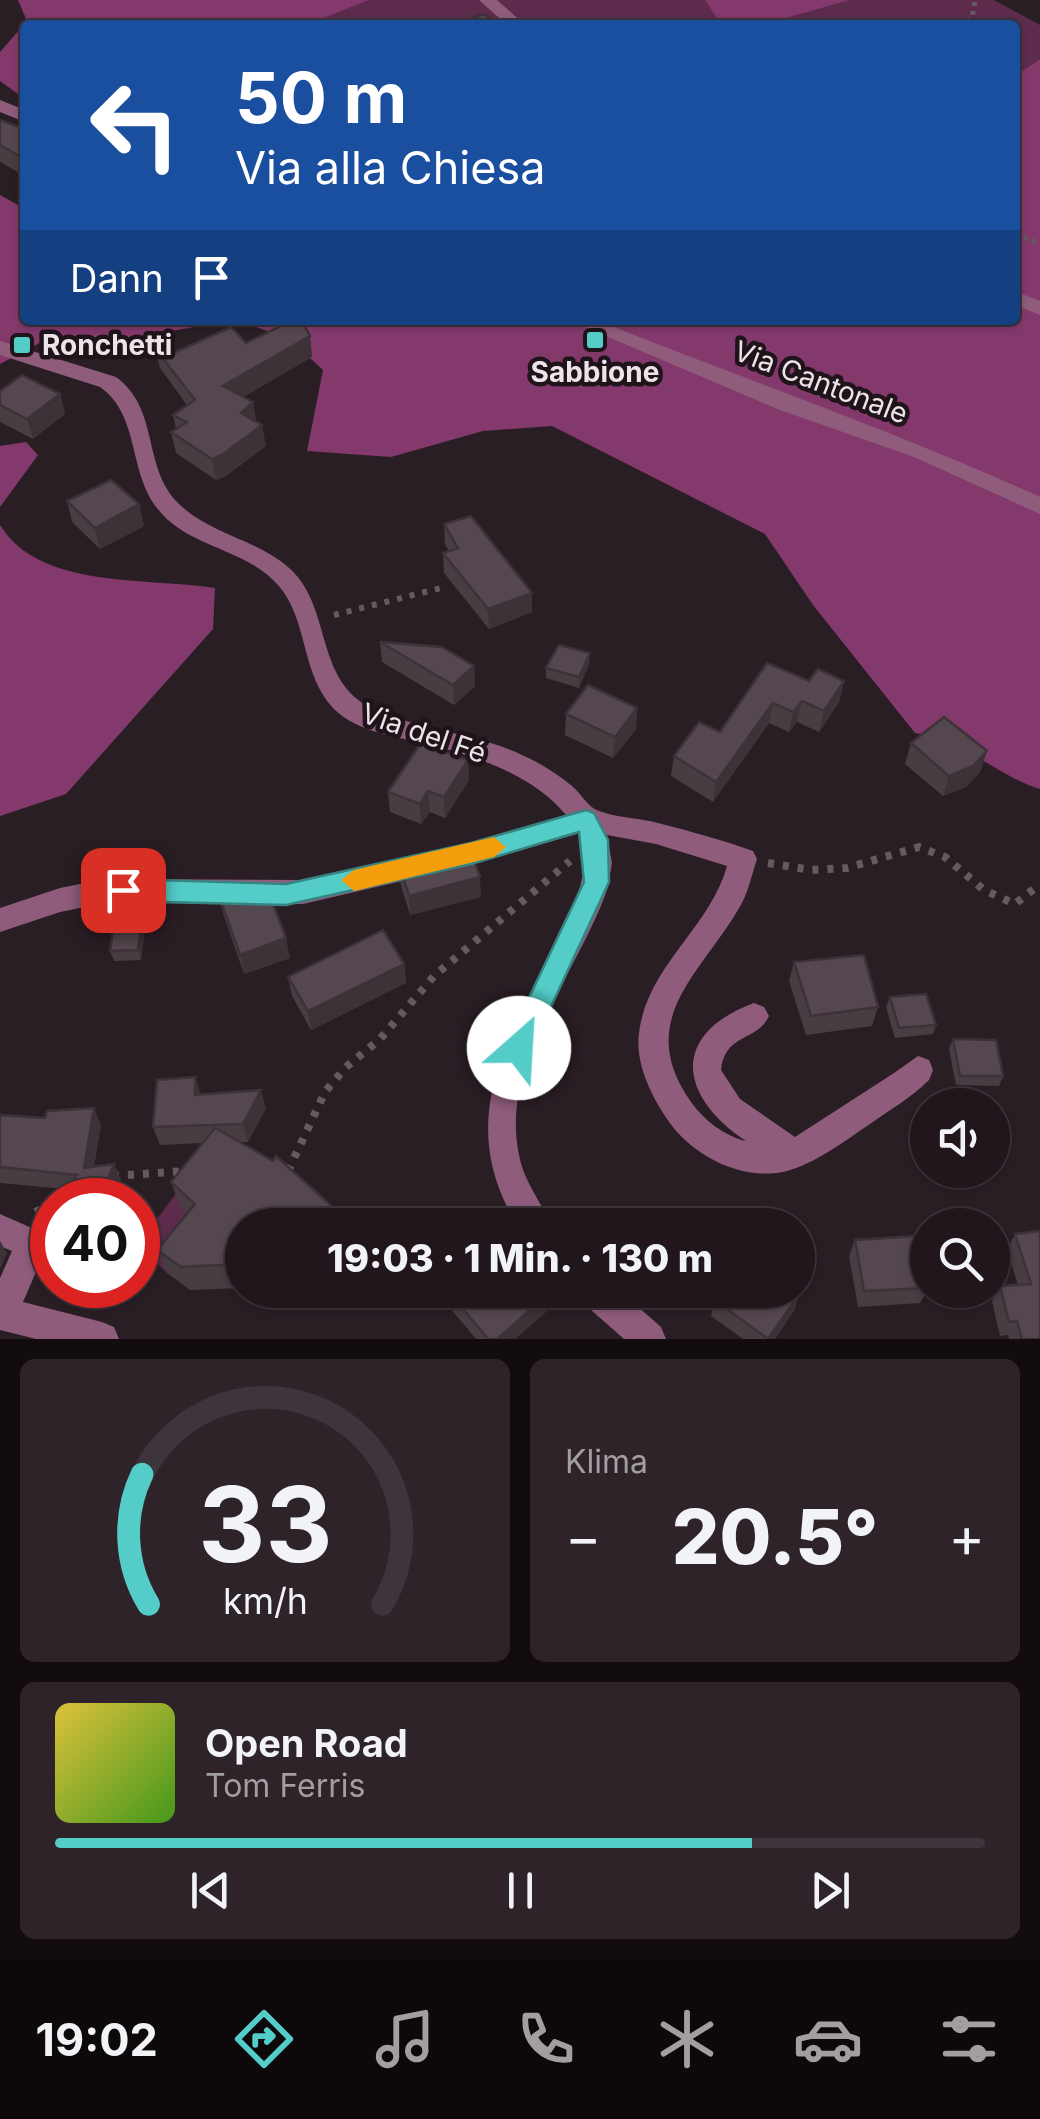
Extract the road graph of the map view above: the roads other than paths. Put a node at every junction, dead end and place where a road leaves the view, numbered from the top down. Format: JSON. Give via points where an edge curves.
{"nodes":[{"id":1,"x":487,"y":0,"type":"edge"},
{"id":2,"x":511,"y":20,"type":"edge"},
{"id":3,"x":590,"y":325,"type":"edge"},
{"id":4,"x":0,"y":348,"type":"edge"},
{"id":5,"x":1040,"y":506,"type":"edge"},
{"id":6,"x":586,"y":820,"type":"junction"},
{"id":7,"x":0,"y":920,"type":"edge"},
{"id":8,"x":754,"y":1016,"type":"dead end"},
{"id":9,"x":918,"y":1070,"type":"dead end"},
{"id":10,"x":795,"y":1153,"type":"junction"},
{"id":11,"x":526,"y":1208,"type":"edge"},
{"id":12,"x":0,"y":1230,"type":"edge"},
{"id":13,"x":614,"y":1308,"type":"edge"},
{"id":14,"x":0,"y":1313,"type":"edge"},
{"id":15,"x":102,"y":1339,"type":"edge"},
{"id":16,"x":649,"y":1339,"type":"edge"}],
"edges":[{"from":1,"to":2,"type":"street"},
{"from":3,"to":5,"type":"street","name":"Via Cantonale","via":[[922,452]]},
{"from":4,"to":6,"type":"street","name":"Via del Fé","via":[[123,392],[165,504],[189,524],[272,566],[295,589],[322,674],[354,711],[526,770],[571,800]]},
{"from":6,"to":7,"type":"street","via":[[304,892],[105,891]]},
{"from":6,"to":10,"type":"street","via":[[743,859],[732,895],[664,994],[652,1044],[658,1075],[691,1125],[739,1156]]},
{"from":6,"to":11,"type":"street","name":"Via del Fé","via":[[598,856],[591,899],[519,1048],[500,1105],[503,1162]]},
{"from":8,"to":10,"type":"street","via":[[711,1046],[706,1057],[713,1092],[742,1124]]},
{"from":9,"to":10,"type":"street"},
{"from":12,"to":14,"type":"street","via":[[32,1244]]},
{"from":13,"to":16,"type":"street"},
{"from":14,"to":15,"type":"street"}]}
